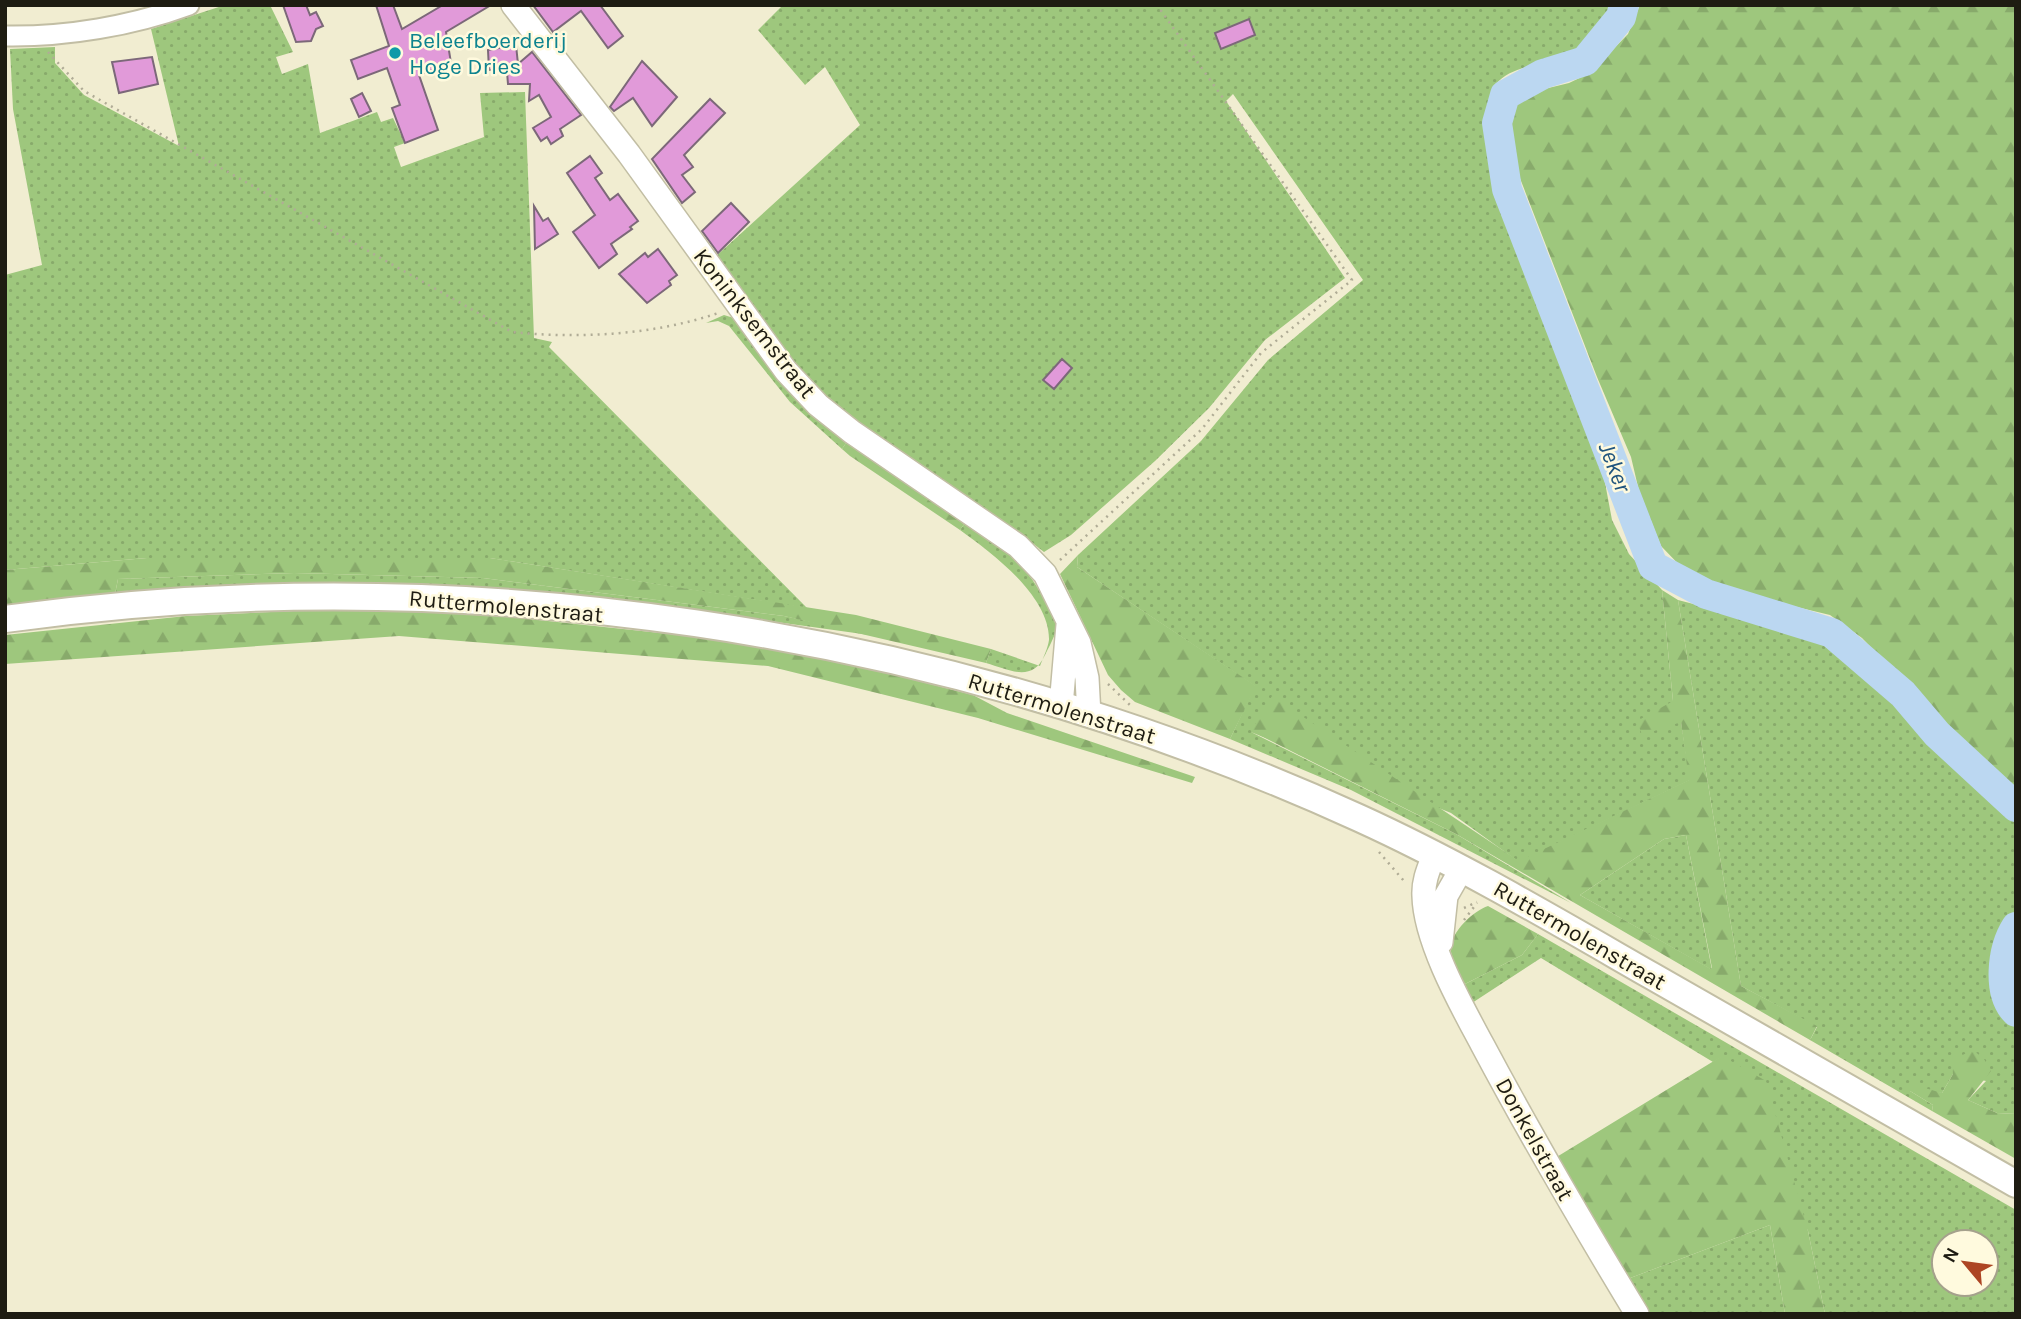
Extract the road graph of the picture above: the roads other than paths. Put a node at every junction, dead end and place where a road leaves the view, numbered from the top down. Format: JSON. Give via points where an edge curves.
{"nodes":[{"id":1,"x":189,"y":5,"type":"edge"},
{"id":2,"x":513,"y":5,"type":"edge"},
{"id":3,"x":5,"y":36,"type":"edge"},
{"id":4,"x":5,"y":619,"type":"edge"},
{"id":5,"x":1068,"y":622,"type":"junction"},
{"id":6,"x":1061,"y":706,"type":"junction"},
{"id":7,"x":1089,"y":715,"type":"junction"},
{"id":8,"x":1434,"y":855,"type":"junction"},
{"id":9,"x":1462,"y":868,"type":"junction"},
{"id":10,"x":1433,"y":902,"type":"junction"},
{"id":11,"x":2016,"y":1184,"type":"edge"},
{"id":12,"x":1637,"y":1314,"type":"edge"}],
"edges":[{"from":1,"to":3,"type":"street","via":[[96,29]]},
{"from":2,"to":5,"type":"street","name":"Koninksemstraat","via":[[786,371],[852,432],[1018,546],[1045,574]]},
{"from":4,"to":6,"type":"main road","name":"Ruttermolenstraat","via":[[99,606],[301,596],[476,601],[696,622],[963,678]]},
{"from":5,"to":6,"type":"street"},
{"from":5,"to":7,"type":"street","name":"Koninksemstraat","via":[[1082,654]]},
{"from":6,"to":7,"type":"main road","name":"Ruttermolenstraat"},
{"from":7,"to":8,"type":"main road","name":"Ruttermolenstraat","via":[[1251,772]]},
{"from":8,"to":9,"type":"main road","name":"Ruttermolenstraat"},
{"from":8,"to":10,"type":"street","name":"Donkelstraat","via":[[1425,877]]},
{"from":9,"to":10,"type":"street","via":[[1446,896]]},
{"from":9,"to":11,"type":"main road","name":"Ruttermolenstraat"},
{"from":10,"to":12,"type":"street","name":"Donkelstraat","via":[[1430,934],[1457,996],[1526,1128]]}]}
